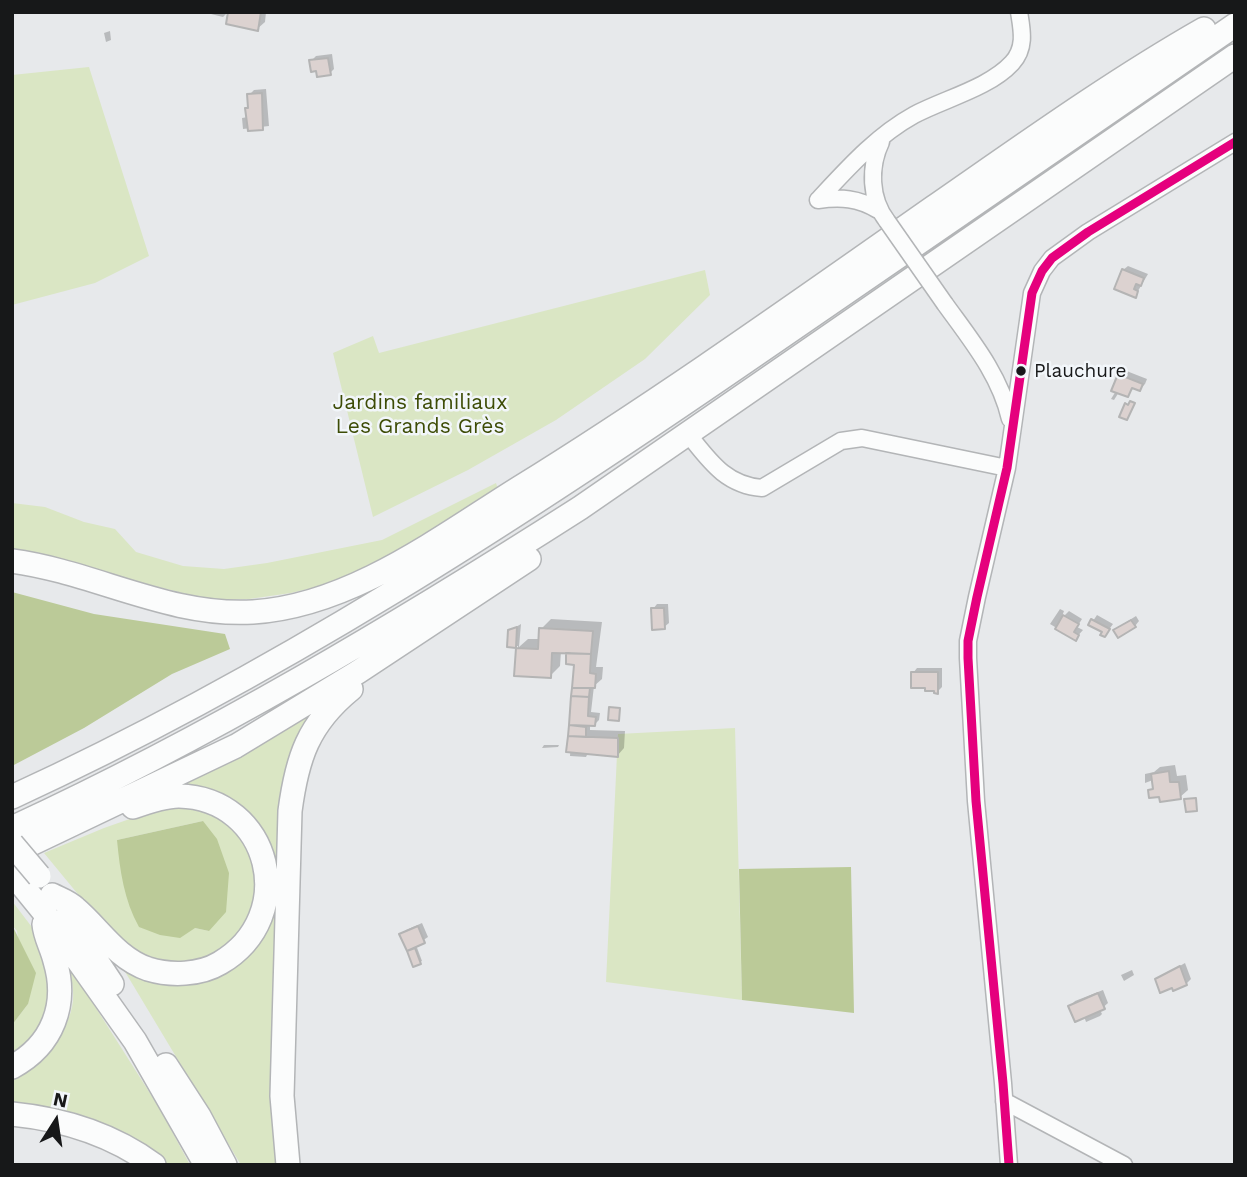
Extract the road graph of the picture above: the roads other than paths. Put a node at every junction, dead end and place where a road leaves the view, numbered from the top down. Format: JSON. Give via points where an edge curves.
{"nodes":[{"id":1,"x":1019,"y":12,"type":"edge"},
{"id":2,"x":1235,"y":12,"type":"edge"},
{"id":3,"x":1235,"y":25,"type":"edge"},
{"id":4,"x":1235,"y":56,"type":"edge"},
{"id":5,"x":885,"y":134,"type":"junction"},
{"id":6,"x":1235,"y":142,"type":"edge"},
{"id":7,"x":883,"y":216,"type":"junction"},
{"id":8,"x":1012,"y":429,"type":"junction"},
{"id":9,"x":688,"y":434,"type":"junction"},
{"id":10,"x":1007,"y":468,"type":"junction"},
{"id":11,"x":580,"y":508,"type":"junction"},
{"id":12,"x":12,"y":561,"type":"edge"},
{"id":13,"x":418,"y":634,"type":"junction"},
{"id":14,"x":12,"y":797,"type":"edge"},
{"id":15,"x":70,"y":825,"type":"junction"},
{"id":16,"x":12,"y":828,"type":"edge"},
{"id":17,"x":12,"y":845,"type":"edge"},
{"id":18,"x":12,"y":853,"type":"edge"},
{"id":19,"x":34,"y":888,"type":"edge"},
{"id":20,"x":12,"y":1067,"type":"edge"},
{"id":21,"x":1004,"y":1101,"type":"junction"},
{"id":22,"x":12,"y":1114,"type":"edge"},
{"id":23,"x":154,"y":1165,"type":"edge"},
{"id":24,"x":206,"y":1165,"type":"edge"},
{"id":25,"x":225,"y":1165,"type":"edge"},
{"id":26,"x":288,"y":1165,"type":"edge"},
{"id":27,"x":1009,"y":1165,"type":"edge"},
{"id":28,"x":1124,"y":1165,"type":"edge"}],
"edges":[{"from":1,"to":5,"type":"street","via":[[1024,40],[1014,61],[996,77]]},
{"from":2,"to":12,"type":"highway","via":[[1178,44],[998,163],[643,409],[430,543],[344,590],[257,612],[209,611]]},
{"from":3,"to":14,"type":"highway","via":[[634,439],[424,575],[210,698]]},
{"from":4,"to":9,"type":"highway"},
{"from":5,"to":7,"type":"street","via":[[874,156],[873,183]]},
{"from":5,"to":7,"type":"street","via":[[818,200],[861,200]]},
{"from":6,"to":8,"type":"street","via":[[1052,258],[1032,293]]},
{"from":7,"to":8,"type":"street","bridge":true,"via":[[988,366],[1005,396]]},
{"from":8,"to":10,"type":"street"},
{"from":9,"to":10,"type":"street","via":[[716,469],[750,487],[762,488],[841,442],[862,438]]},
{"from":9,"to":11,"type":"highway"},
{"from":10,"to":21,"type":"street","via":[[968,658],[975,789]]},
{"from":11,"to":13,"type":"highway","via":[[560,538]]},
{"from":11,"to":16,"type":"highway","via":[[251,707]]},
{"from":13,"to":15,"type":"highway","via":[[236,746]]},
{"from":13,"to":26,"type":"highway","via":[[402,652],[335,702],[309,736],[297,768],[289,811],[285,924],[282,1096]]},
{"from":15,"to":18,"type":"highway"},
{"from":15,"to":19,"type":"highway","via":[[90,824],[154,800],[180,796],[212,803],[240,820],[261,848],[268,880],[264,910],[254,933],[237,953],[210,968],[177,974],[147,968],[121,953],[75,907]]},
{"from":17,"to":19,"type":"highway","bridge":true},
{"from":19,"to":20,"type":"highway","via":[[61,997],[46,1036]]},
{"from":19,"to":24,"type":"highway","via":[[135,1041]]},
{"from":19,"to":25,"type":"highway","via":[[199,1116]]},
{"from":21,"to":27,"type":"street"},
{"from":21,"to":28,"type":"street"},
{"from":22,"to":23,"type":"highway","via":[[58,1121],[102,1135]]}]}
